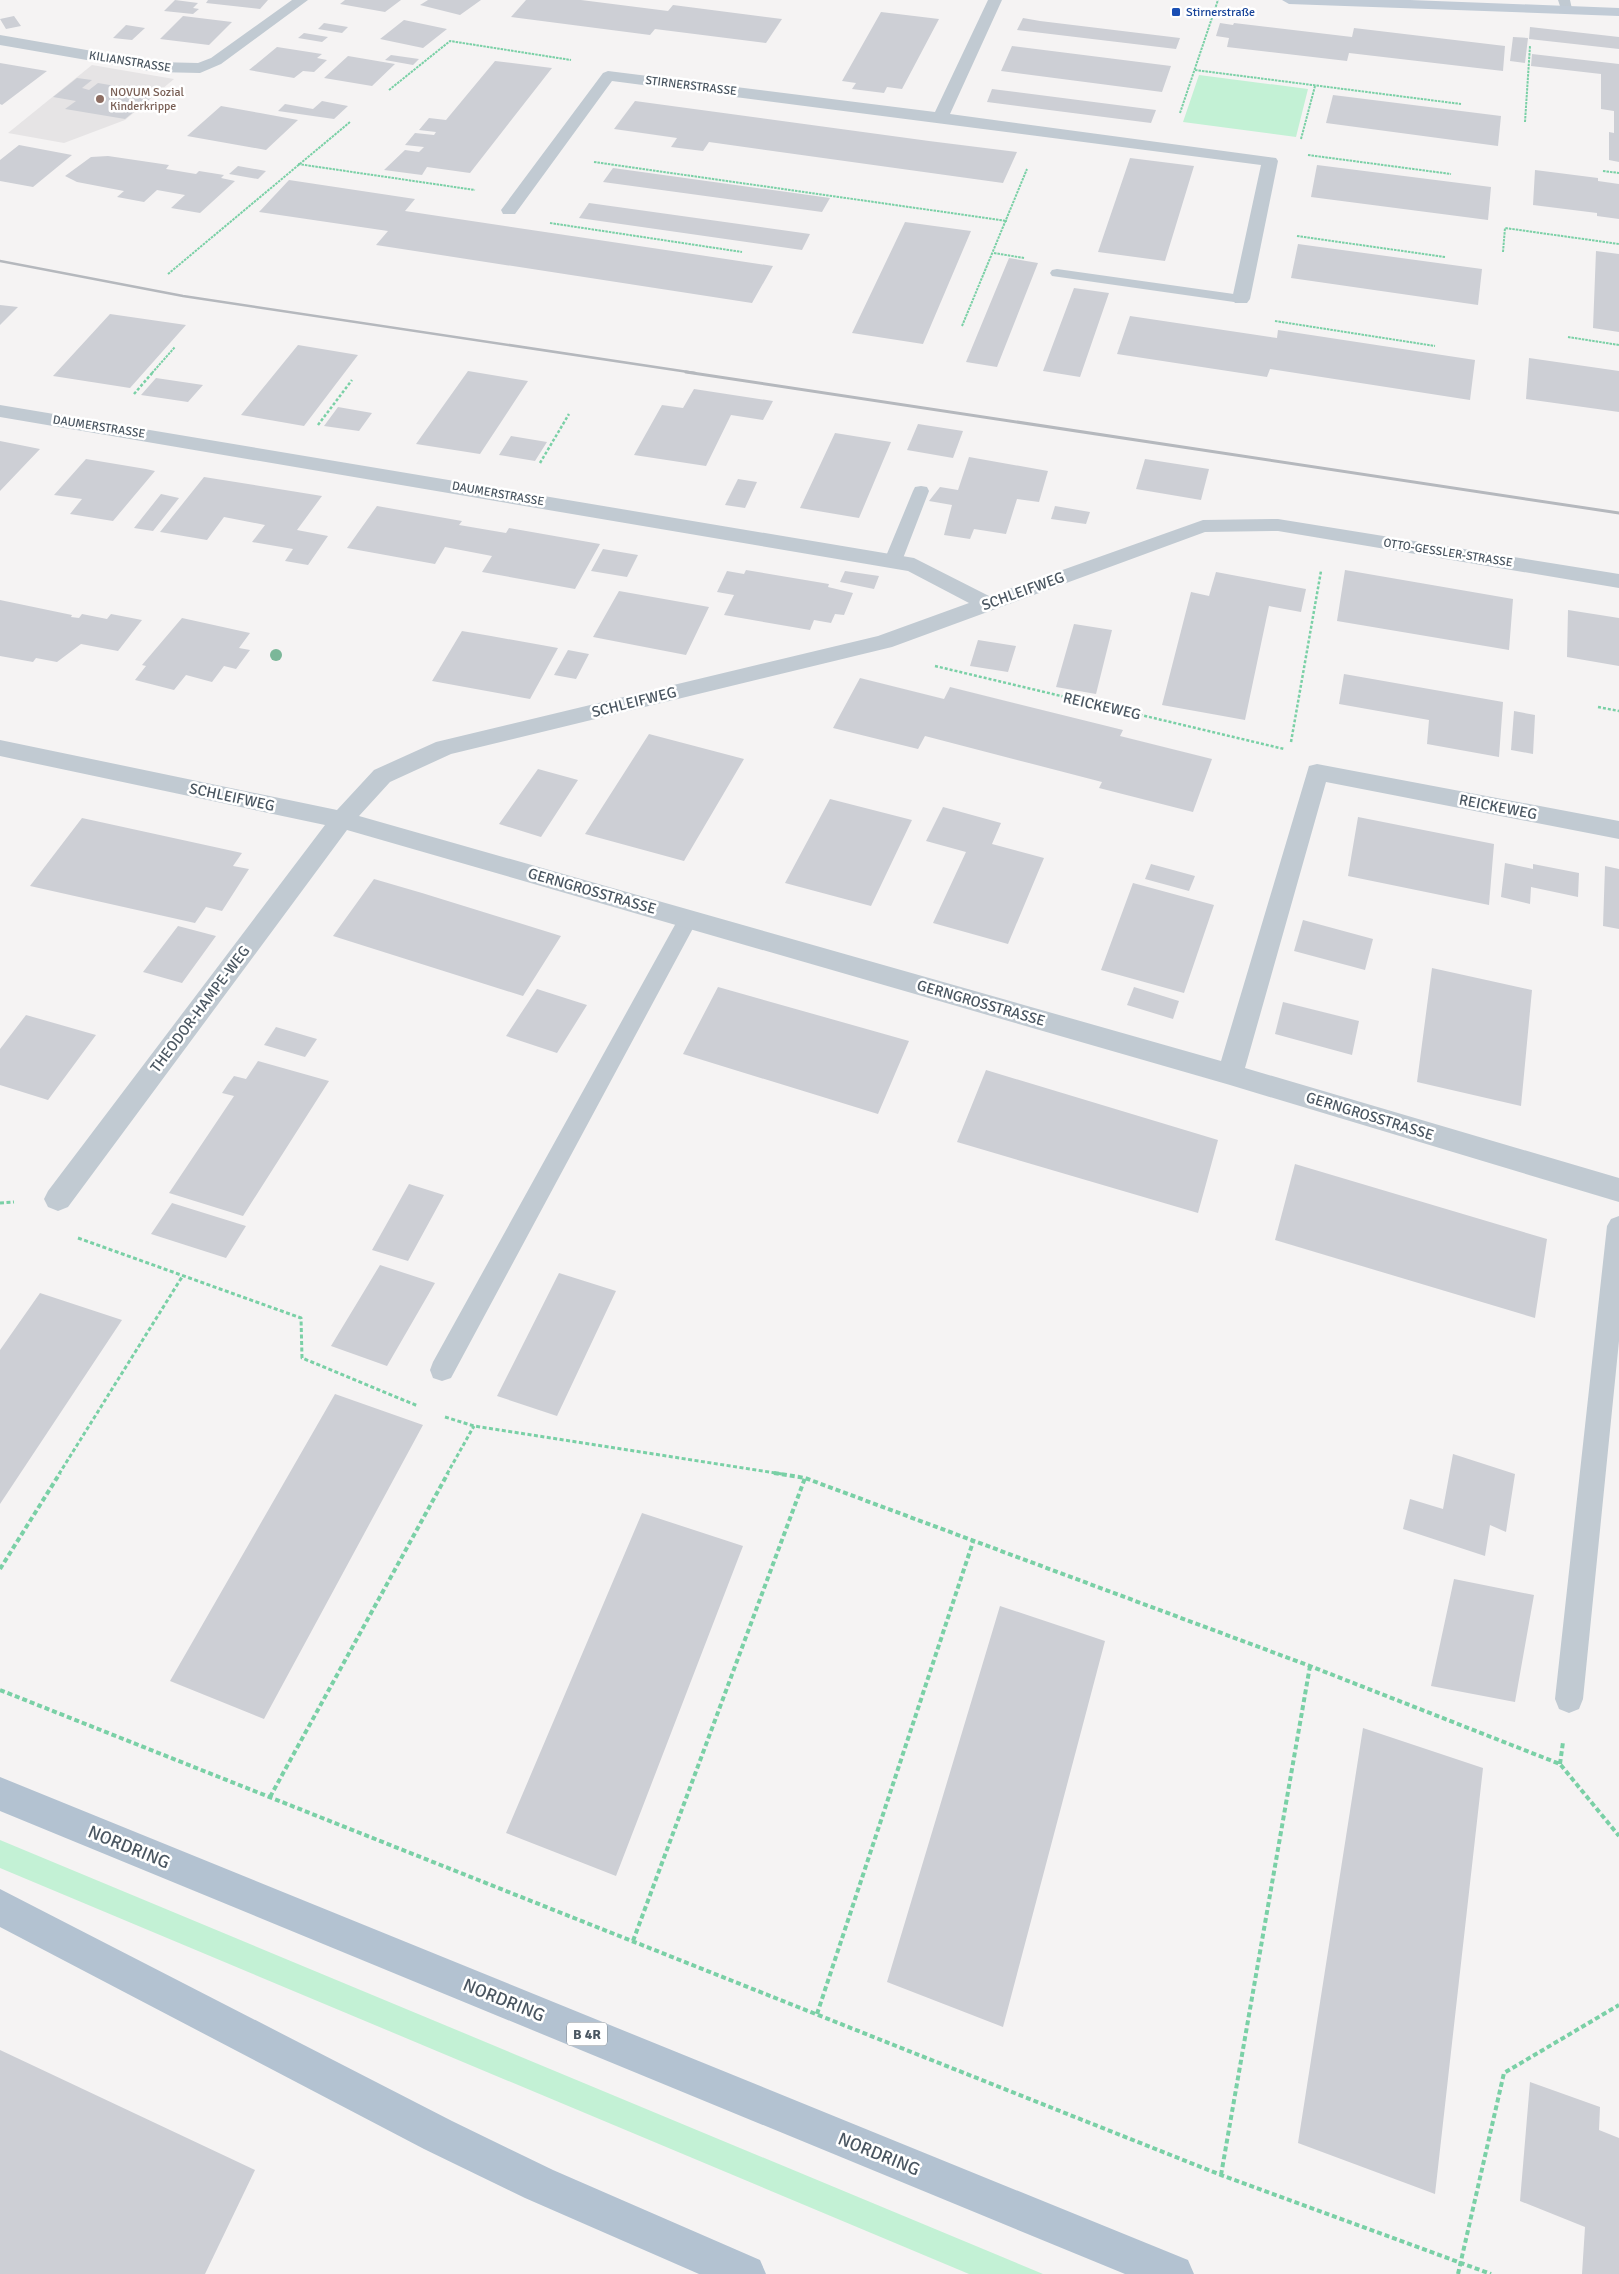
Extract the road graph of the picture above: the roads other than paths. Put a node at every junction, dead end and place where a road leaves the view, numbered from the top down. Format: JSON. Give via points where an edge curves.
{"nodes":[{"id":1,"x":301,"y":0,"type":"edge"},
{"id":2,"x":995,"y":0,"type":"edge"},
{"id":3,"x":1289,"y":0,"type":"edge"},
{"id":4,"x":1323,"y":0,"type":"edge"},
{"id":5,"x":1565,"y":5,"type":"edge"},
{"id":6,"x":1619,"y":12,"type":"edge"},
{"id":7,"x":0,"y":40,"type":"edge"},
{"id":8,"x":940,"y":117,"type":"junction"},
{"id":9,"x":509,"y":210,"type":"road end"},
{"id":10,"x":1057,"y":273,"type":"dead end"},
{"id":11,"x":1241,"y":299,"type":"joint"},
{"id":12,"x":0,"y":411,"type":"edge"},
{"id":13,"x":921,"y":491,"type":"dead end"},
{"id":14,"x":1278,"y":525,"type":"joint"},
{"id":15,"x":892,"y":561,"type":"junction"},
{"id":16,"x":1619,"y":582,"type":"edge"},
{"id":17,"x":988,"y":604,"type":"junction"},
{"id":18,"x":0,"y":748,"type":"edge"},
{"id":19,"x":342,"y":820,"type":"junction"},
{"id":20,"x":1619,"y":830,"type":"edge"},
{"id":21,"x":688,"y":919,"type":"junction"},
{"id":22,"x":1230,"y":1074,"type":"junction"},
{"id":23,"x":1619,"y":1190,"type":"edge"},
{"id":24,"x":58,"y":1199,"type":"road end"},
{"id":25,"x":1619,"y":1226,"type":"edge"},
{"id":26,"x":442,"y":1370,"type":"road end"},
{"id":27,"x":1569,"y":1699,"type":"dead end"},
{"id":28,"x":0,"y":1794,"type":"edge"},
{"id":29,"x":0,"y":1907,"type":"edge"},
{"id":30,"x":746,"y":2274,"type":"edge"},
{"id":31,"x":1174,"y":2274,"type":"edge"}],
"edges":[{"from":1,"to":7,"type":"street","name":"KILIANSTRASSE","via":[[216,61],[200,68],[156,67]]},
{"from":2,"to":8,"type":"street"},
{"from":3,"to":4,"type":"main road"},
{"from":4,"to":5,"type":"main road"},
{"from":5,"to":6,"type":"main road"},
{"from":8,"to":9,"type":"street","name":"STIRNERSTRASSE","via":[[608,76]]},
{"from":8,"to":11,"type":"street","name":"STIRNERSTRASSE","via":[[1270,161]]},
{"from":10,"to":11,"type":"lane"},
{"from":12,"to":15,"type":"street","name":"DAUMERSTRASSE"},
{"from":13,"to":15,"type":"lane"},
{"from":14,"to":16,"type":"street","name":"OTTO-GESSLER-STRASSE"},
{"from":14,"to":17,"type":"street","name":"SCHLEIFWEG","via":[[1204,526]]},
{"from":15,"to":17,"type":"street","name":"DAUMERSTRASSE","via":[[914,565]]},
{"from":17,"to":19,"type":"street","name":"SCHLEIFWEG","via":[[884,642],[444,748],[382,776]]},
{"from":18,"to":19,"type":"street","name":"SCHLEIFWEG"},
{"from":19,"to":21,"type":"street","name":"GERNGROSSTRASSE"},
{"from":19,"to":24,"type":"street","name":"THEODOR-HAMPE-WEG"},
{"from":20,"to":22,"type":"street","name":"REICKEWEG","via":[[1317,772]]},
{"from":21,"to":22,"type":"street","name":"GERNGROSSTRASSE"},
{"from":21,"to":26,"type":"lane"},
{"from":22,"to":23,"type":"street","name":"GERNGROSSTRASSE"},
{"from":25,"to":27,"type":"lane"},
{"from":28,"to":31,"type":"main road","name":"NORDRING","number":"B 4R"},
{"from":29,"to":30,"type":"main road","via":[[438,2135],[548,2188]]}]}
